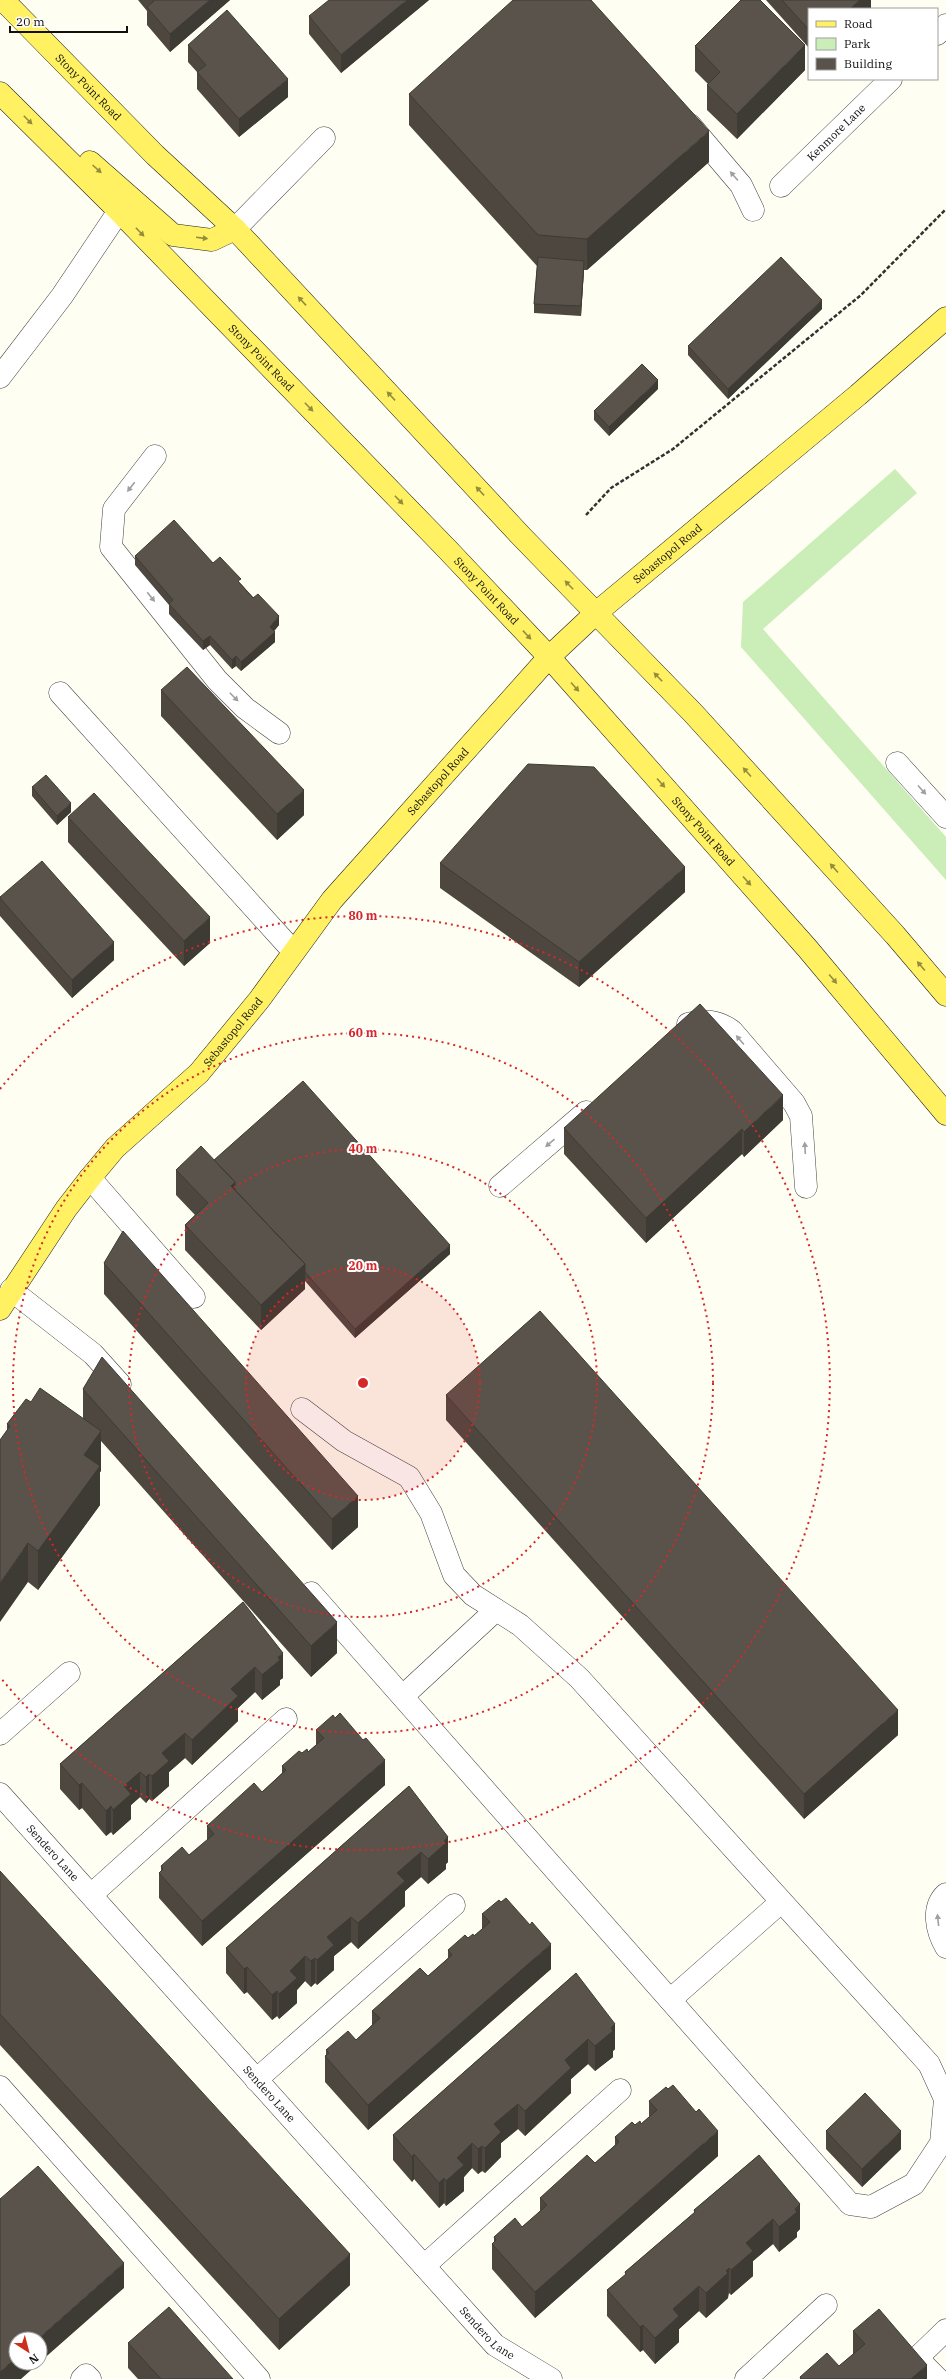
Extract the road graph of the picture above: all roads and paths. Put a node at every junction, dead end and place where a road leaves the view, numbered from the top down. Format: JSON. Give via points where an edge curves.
{"nodes":[{"id":1,"x":3,"y":0,"type":"edge"},
{"id":2,"x":946,"y":26,"type":"edge"},
{"id":3,"x":938,"y":33,"type":"edge"},
{"id":4,"x":890,"y":80,"type":"edge"},
{"id":5,"x":0,"y":93,"type":"edge"},
{"id":6,"x":678,"y":111,"type":"edge"},
{"id":7,"x":324,"y":138,"type":"dead end"},
{"id":8,"x":52,"y":145,"type":"junction"},
{"id":9,"x":781,"y":186,"type":"dead end"},
{"id":10,"x":946,"y":209,"type":"edge"},
{"id":11,"x":753,"y":210,"type":"dead end"},
{"id":12,"x":119,"y":211,"type":"junction"},
{"id":13,"x":235,"y":229,"type":"junction"},
{"id":14,"x":946,"y":318,"type":"edge"},
{"id":15,"x":0,"y":377,"type":"edge"},
{"id":16,"x":155,"y":456,"type":"dead end"},
{"id":17,"x":586,"y":514,"type":"dead end"},
{"id":18,"x":596,"y":613,"type":"junction"},
{"id":19,"x":549,"y":657,"type":"junction"},
{"id":20,"x":60,"y":693,"type":"dead end"},
{"id":21,"x":279,"y":733,"type":"dead end"},
{"id":22,"x":897,"y":763,"type":"dead end"},
{"id":23,"x":946,"y":817,"type":"edge"},
{"id":24,"x":293,"y":951,"type":"junction"},
{"id":25,"x":946,"y":995,"type":"edge"},
{"id":26,"x":674,"y":1035,"type":"edge"},
{"id":27,"x":602,"y":1098,"type":"edge"},
{"id":28,"x":946,"y":1114,"type":"edge"},
{"id":29,"x":90,"y":1178,"type":"junction"},
{"id":30,"x":500,"y":1186,"type":"dead end"},
{"id":31,"x":806,"y":1187,"type":"dead end"},
{"id":32,"x":11,"y":1290,"type":"junction"},
{"id":33,"x":194,"y":1297,"type":"dead end"},
{"id":34,"x":0,"y":1309,"type":"edge"},
{"id":35,"x":134,"y":1399,"type":"edge"},
{"id":36,"x":302,"y":1409,"type":"dead end"},
{"id":37,"x":295,"y":1576,"type":"edge"},
{"id":38,"x":496,"y":1610,"type":"junction"},
{"id":39,"x":69,"y":1673,"type":"dead end"},
{"id":40,"x":403,"y":1696,"type":"junction"},
{"id":41,"x":286,"y":1719,"type":"dead end"},
{"id":42,"x":0,"y":1734,"type":"edge"},
{"id":43,"x":0,"y":1794,"type":"edge"},
{"id":44,"x":91,"y":1894,"type":"junction"},
{"id":45,"x":946,"y":1894,"type":"edge"},
{"id":46,"x":781,"y":1902,"type":"junction"},
{"id":47,"x":454,"y":1905,"type":"dead end"},
{"id":48,"x":946,"y":1947,"type":"edge"},
{"id":49,"x":670,"y":2000,"type":"junction"},
{"id":50,"x":256,"y":2080,"type":"junction"},
{"id":51,"x":0,"y":2087,"type":"edge"},
{"id":52,"x":620,"y":2090,"type":"dead end"},
{"id":53,"x":424,"y":2266,"type":"junction"},
{"id":54,"x":826,"y":2305,"type":"dead end"},
{"id":55,"x":946,"y":2330,"type":"edge"},
{"id":56,"x":82,"y":2379,"type":"edge"},
{"id":57,"x":90,"y":2379,"type":"edge"},
{"id":58,"x":259,"y":2379,"type":"edge"},
{"id":59,"x":551,"y":2379,"type":"edge"},
{"id":60,"x":746,"y":2379,"type":"edge"},
{"id":61,"x":938,"y":2379,"type":"edge"}],
"edges":[{"from":1,"to":13,"type":"main road","name":"Stony Point Road","via":[[155,155]]},
{"from":2,"to":3,"type":"street"},
{"from":4,"to":9,"type":"street","name":"Kenmore Lane"},
{"from":5,"to":8,"type":"main road","name":"Stony Point Road","one_way":true},
{"from":11,"to":6,"type":"street","one_way":true,"via":[[742,185]]},
{"from":7,"to":13,"type":"street"},
{"from":8,"to":12,"type":"main road","name":"Stony Point Road"},
{"from":8,"to":13,"type":"main road","one_way":true,"via":[[74,148],[173,235],[212,240]]},
{"from":10,"to":17,"type":"path","via":[[861,295],[673,449],[611,488]]},
{"from":12,"to":15,"type":"street","via":[[62,296]]},
{"from":12,"to":19,"type":"main road","name":"Stony Point Road","one_way":true},
{"from":18,"to":13,"type":"main road","name":"Stony Point Road","one_way":true},
{"from":14,"to":18,"type":"main road","name":"Sebastopol Road","via":[[858,395]]},
{"from":16,"to":21,"type":"street","one_way":true,"via":[[114,509],[111,547],[217,680],[245,708]]},
{"from":18,"to":19,"type":"main road","name":"Sebastopol Road"},
{"from":25,"to":18,"type":"main road","name":"Stony Point Road","one_way":true,"via":[[730,754]]},
{"from":19,"to":24,"type":"main road","name":"Sebastopol Road","via":[[332,900]]},
{"from":19,"to":28,"type":"main road","name":"Stony Point Road","one_way":true,"via":[[807,948]]},
{"from":20,"to":24,"type":"street"},
{"from":22,"to":23,"type":"street","one_way":true},
{"from":24,"to":29,"type":"main road","name":"Sebastopol Road","via":[[259,1000],[199,1073],[115,1148]]},
{"from":31,"to":26,"type":"street","one_way":true,"via":[[801,1116],[794,1103],[732,1031],[721,1023],[703,1020],[686,1024]]},
{"from":27,"to":30,"type":"street","one_way":true},
{"from":29,"to":32,"type":"main road","name":"Sebastopol Road"},
{"from":29,"to":33,"type":"street"},
{"from":32,"to":34,"type":"main road","name":"Sebastopol Road"},
{"from":32,"to":35,"type":"street","via":[[93,1354]]},
{"from":36,"to":38,"type":"street","via":[[344,1441],[409,1477],[431,1513],[454,1576],[473,1595]]},
{"from":37,"to":40,"type":"street"},
{"from":38,"to":40,"type":"street"},
{"from":38,"to":46,"type":"street","via":[[520,1625],[578,1678]]},
{"from":39,"to":42,"type":"street"},
{"from":40,"to":49,"type":"street"},
{"from":41,"to":44,"type":"street"},
{"from":43,"to":44,"type":"street","name":"Sendero Lane"},
{"from":44,"to":50,"type":"street","name":"Sendero Lane"},
{"from":48,"to":45,"type":"street","one_way":true,"via":[[940,1937],[937,1908]]},
{"from":46,"to":49,"type":"street"},
{"from":46,"to":49,"type":"street","via":[[929,2064],[945,2099],[941,2143],[914,2184],[871,2207],[850,2204]]},
{"from":47,"to":50,"type":"street"},
{"from":50,"to":53,"type":"street","name":"Sendero Lane"},
{"from":51,"to":58,"type":"street"},
{"from":52,"to":53,"type":"street"},
{"from":53,"to":59,"type":"street","name":"Sendero Lane","via":[[495,2345]]},
{"from":54,"to":60,"type":"street"},
{"from":55,"to":61,"type":"street","via":[[917,2358]]},
{"from":56,"to":57,"type":"street","via":[[86,2375]]}]}
